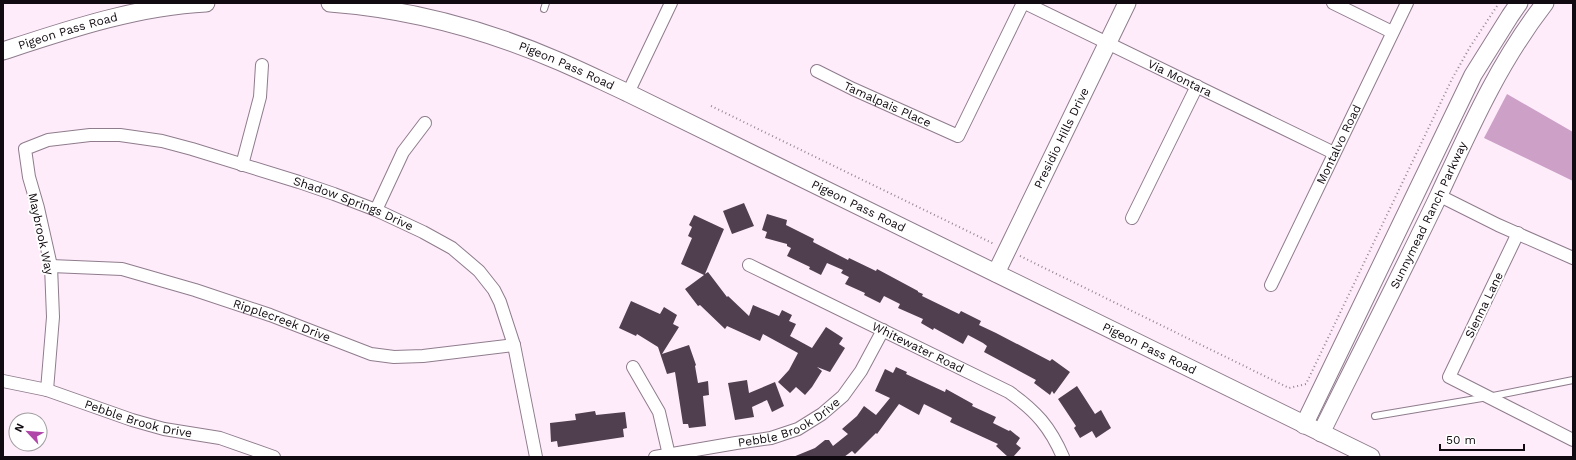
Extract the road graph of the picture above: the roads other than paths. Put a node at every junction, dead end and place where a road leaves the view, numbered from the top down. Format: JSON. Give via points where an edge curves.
{"nodes":[{"id":1,"x":206,"y":3,"type":"edge"},
{"id":2,"x":330,"y":3,"type":"edge"},
{"id":3,"x":670,"y":3,"type":"edge"},
{"id":4,"x":1024,"y":3,"type":"edge"},
{"id":5,"x":1127,"y":3,"type":"edge"},
{"id":6,"x":1333,"y":3,"type":"edge"},
{"id":7,"x":1407,"y":3,"type":"edge"},
{"id":8,"x":1520,"y":3,"type":"edge"},
{"id":9,"x":1545,"y":3,"type":"edge"},
{"id":10,"x":1392,"y":32,"type":"junction"},
{"id":11,"x":1108,"y":44,"type":"junction"},
{"id":12,"x":3,"y":51,"type":"edge"},
{"id":13,"x":262,"y":65,"type":"dead end"},
{"id":14,"x":817,"y":71,"type":"dead end"},
{"id":15,"x":1473,"y":75,"type":"junction"},
{"id":16,"x":1197,"y":86,"type":"junction"},
{"id":17,"x":628,"y":93,"type":"junction"},
{"id":18,"x":425,"y":122,"type":"dead end"},
{"id":19,"x":25,"y":150,"type":"joint"},
{"id":20,"x":1334,"y":153,"type":"junction"},
{"id":21,"x":242,"y":165,"type":"junction"},
{"id":22,"x":1438,"y":195,"type":"junction"},
{"id":23,"x":376,"y":210,"type":"junction"},
{"id":24,"x":1132,"y":218,"type":"dead end"},
{"id":25,"x":1518,"y":233,"type":"junction"},
{"id":26,"x":1573,"y":258,"type":"edge"},
{"id":27,"x":750,"y":265,"type":"dead end"},
{"id":28,"x":51,"y":266,"type":"junction"},
{"id":29,"x":996,"y":272,"type":"junction"},
{"id":30,"x":1271,"y":285,"type":"dead end"},
{"id":31,"x":883,"y":330,"type":"junction"},
{"id":32,"x":514,"y":345,"type":"junction"},
{"id":33,"x":633,"y":367,"type":"dead end"},
{"id":34,"x":1573,"y":380,"type":"edge"},
{"id":35,"x":3,"y":381,"type":"edge"},
{"id":36,"x":47,"y":390,"type":"junction"},
{"id":37,"x":1488,"y":397,"type":"junction"},
{"id":38,"x":1375,"y":416,"type":"dead end"},
{"id":39,"x":1304,"y":425,"type":"junction"},
{"id":40,"x":1321,"y":433,"type":"junction"},
{"id":41,"x":1573,"y":440,"type":"edge"},
{"id":42,"x":669,"y":454,"type":"junction"},
{"id":43,"x":274,"y":457,"type":"edge"},
{"id":44,"x":536,"y":457,"type":"edge"},
{"id":45,"x":655,"y":457,"type":"edge"},
{"id":46,"x":1063,"y":457,"type":"edge"},
{"id":47,"x":1371,"y":457,"type":"edge"}],
"edges":[{"from":1,"to":12,"type":"street","name":"Pigeon Pass Road","via":[[131,13]]},
{"from":2,"to":17,"type":"street","name":"Pigeon Pass Road","via":[[384,9],[462,26],[555,60]]},
{"from":3,"to":17,"type":"street"},
{"from":4,"to":11,"type":"street","name":"Via Montara"},
{"from":4,"to":14,"type":"street","name":"Tamalpais Place","via":[[958,136]]},
{"from":5,"to":11,"type":"street","name":"Presidio Hills Drive"},
{"from":6,"to":10,"type":"street"},
{"from":7,"to":10,"type":"street","name":"Montalvo Road"},
{"from":8,"to":15,"type":"street","name":"Sunnymead Ranch Parkway"},
{"from":9,"to":22,"type":"street","name":"Sunnymead Ranch Parkway","via":[[1526,27],[1495,79]]},
{"from":10,"to":20,"type":"street","name":"Montalvo Road"},
{"from":11,"to":16,"type":"street","name":"Via Montara"},
{"from":11,"to":29,"type":"street","name":"Presidio Hills Drive"},
{"from":13,"to":21,"type":"street","via":[[260,97]]},
{"from":15,"to":22,"type":"street","via":[[1470,100],[1436,172],[1432,186]]},
{"from":15,"to":39,"type":"street","name":"Sunnymead Ranch Parkway"},
{"from":16,"to":20,"type":"street","name":"Via Montara"},
{"from":16,"to":24,"type":"street"},
{"from":17,"to":29,"type":"street","name":"Pigeon Pass Road"},
{"from":18,"to":23,"type":"street","via":[[403,152]]},
{"from":19,"to":21,"type":"street","name":"Shadow Springs Drive","via":[[48,140],[65,137],[120,135],[162,141]]},
{"from":19,"to":28,"type":"street","name":"Maybrook Way","via":[[28,177]]},
{"from":20,"to":30,"type":"street","name":"Montalvo Road"},
{"from":21,"to":23,"type":"street","name":"Shadow Springs Drive","via":[[300,182]]},
{"from":22,"to":25,"type":"street"},
{"from":22,"to":40,"type":"street","name":"Sunnymead Ranch Parkway"},
{"from":23,"to":32,"type":"street","name":"Shadow Springs Drive","via":[[452,248],[479,271],[500,302]]},
{"from":25,"to":26,"type":"street"},
{"from":25,"to":37,"type":"street","name":"Sienna Lane","via":[[1449,377]]},
{"from":27,"to":31,"type":"street","name":"Whitewater Road"},
{"from":28,"to":32,"type":"street","name":"Ripplecreek Drive","via":[[122,269],[270,315],[372,354],[394,357],[423,356]]},
{"from":28,"to":36,"type":"street","name":"Maybrook Way","via":[[53,318]]},
{"from":29,"to":39,"type":"street","name":"Pigeon Pass Road"},
{"from":31,"to":42,"type":"street","name":"Pebble Brook Drive","via":[[861,371],[843,396],[822,414],[798,429],[771,438]]},
{"from":31,"to":46,"type":"street","name":"Whitewater Road","via":[[1019,399],[1043,422]]},
{"from":32,"to":44,"type":"street","name":"Shadow Springs Drive"},
{"from":33,"to":42,"type":"street","via":[[659,412]]},
{"from":34,"to":37,"type":"lane"},
{"from":35,"to":36,"type":"street","name":"Pebble Brook Drive"},
{"from":36,"to":43,"type":"street","name":"Pebble Brook Drive","via":[[132,420],[164,429],[220,438]]},
{"from":37,"to":38,"type":"lane"},
{"from":37,"to":41,"type":"street"},
{"from":39,"to":40,"type":"street","name":"Pigeon Pass Road"},
{"from":40,"to":47,"type":"street","name":"Pigeon Pass Road"},
{"from":42,"to":45,"type":"street","name":"Pebble Brook Drive"}]}
